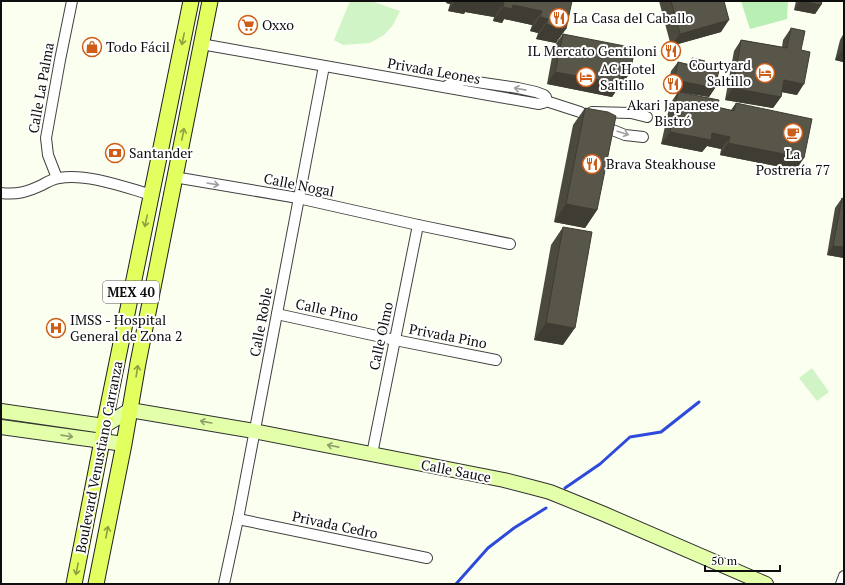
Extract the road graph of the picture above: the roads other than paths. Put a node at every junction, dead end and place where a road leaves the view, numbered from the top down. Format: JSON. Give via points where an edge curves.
{"nodes":[{"id":1,"x":72,"y":1,"type":"edge"},
{"id":2,"x":191,"y":1,"type":"edge"},
{"id":3,"x":210,"y":1,"type":"edge"},
{"id":4,"x":201,"y":44,"type":"junction"},
{"id":5,"x":324,"y":66,"type":"junction"},
{"id":6,"x":580,"y":112,"type":"junction"},
{"id":7,"x":647,"y":117,"type":"dead end"},
{"id":8,"x":643,"y":138,"type":"dead end"},
{"id":9,"x":174,"y":177,"type":"junction"},
{"id":10,"x":57,"y":178,"type":"junction"},
{"id":11,"x":1,"y":193,"type":"edge"},
{"id":12,"x":152,"y":195,"type":"junction"},
{"id":13,"x":298,"y":198,"type":"junction"},
{"id":14,"x":418,"y":225,"type":"junction"},
{"id":15,"x":510,"y":244,"type":"dead end"},
{"id":16,"x":277,"y":314,"type":"junction"},
{"id":17,"x":395,"y":340,"type":"junction"},
{"id":18,"x":496,"y":360,"type":"dead end"},
{"id":19,"x":130,"y":410,"type":"junction"},
{"id":20,"x":1,"y":411,"type":"edge"},
{"id":21,"x":39,"y":417,"type":"junction"},
{"id":22,"x":104,"y":426,"type":"junction"},
{"id":23,"x":1,"y":427,"type":"edge"},
{"id":24,"x":254,"y":431,"type":"junction"},
{"id":25,"x":37,"y":432,"type":"junction"},
{"id":26,"x":102,"y":441,"type":"junction"},
{"id":27,"x":124,"y":444,"type":"junction"},
{"id":28,"x":372,"y":454,"type":"junction"},
{"id":29,"x":238,"y":519,"type":"junction"},
{"id":30,"x":427,"y":558,"type":"dead end"},
{"id":31,"x":844,"y":576,"type":"edge"},
{"id":32,"x":74,"y":584,"type":"edge"},
{"id":33,"x":99,"y":584,"type":"edge"},
{"id":34,"x":224,"y":584,"type":"edge"},
{"id":35,"x":766,"y":584,"type":"edge"},
{"id":36,"x":841,"y":584,"type":"edge"}],
"edges":[{"from":1,"to":10,"type":"street","name":"Calle La Palma","via":[[46,138],[48,155]]},
{"from":2,"to":12,"type":"main road","name":"Boulevard Venustiano Carranza","number":"MEX 40","one_way":true},
{"from":3,"to":4,"type":"main road","name":"Boulevard Venustiano Carranza","number":"MEX 40"},
{"from":4,"to":5,"type":"street","name":"Privada Leones"},
{"from":9,"to":4,"type":"main road","name":"Boulevard Venustiano Carranza","number":"MEX 40","one_way":true},
{"from":5,"to":6,"type":"street","name":"Privada Leones","via":[[542,103]]},
{"from":5,"to":13,"type":"street","name":"Calle Roble"},
{"from":6,"to":7,"type":"street","via":[[631,113]]},
{"from":6,"to":8,"type":"street","one_way":true,"via":[[607,128]]},
{"from":9,"to":13,"type":"street","name":"Calle Nogal","one_way":true},
{"from":19,"to":9,"type":"main road","name":"Boulevard Venustiano Carranza","number":"MEX 40","one_way":true},
{"from":10,"to":11,"type":"street","via":[[20,193]]},
{"from":10,"to":12,"type":"street","via":[[82,177]]},
{"from":12,"to":22,"type":"main road","name":"Boulevard Venustiano Carranza","number":"MEX 40","one_way":true},
{"from":13,"to":14,"type":"street","name":"Calle Nogal"},
{"from":13,"to":16,"type":"street","name":"Calle Roble"},
{"from":14,"to":15,"type":"street","name":"Calle Nogal"},
{"from":14,"to":17,"type":"street","name":"Calle Olmo"},
{"from":16,"to":17,"type":"street","name":"Calle Pino"},
{"from":16,"to":24,"type":"street","name":"Calle Roble"},
{"from":17,"to":18,"type":"street","name":"Privada Pino"},
{"from":17,"to":28,"type":"street","name":"Calle Olmo"},
{"from":19,"to":22,"type":"street"},
{"from":24,"to":19,"type":"street","name":"Calle Sauce","one_way":true},
{"from":19,"to":27,"type":"main road","name":"Boulevard Venustiano Carranza","number":"MEX 40"},
{"from":20,"to":21,"type":"street"},
{"from":21,"to":22,"type":"street"},
{"from":21,"to":25,"type":"street"},
{"from":22,"to":26,"type":"main road","name":"Boulevard Venustiano Carranza","number":"MEX 40"},
{"from":23,"to":25,"type":"street"},
{"from":28,"to":24,"type":"street","name":"Calle Sauce","one_way":true},
{"from":24,"to":29,"type":"street","name":"Calle Roble"},
{"from":25,"to":26,"type":"street","one_way":true},
{"from":26,"to":27,"type":"street"},
{"from":26,"to":32,"type":"main road","name":"Boulevard Venustiano Carranza","number":"MEX 40","one_way":true},
{"from":33,"to":27,"type":"main road","name":"Boulevard Venustiano Carranza","number":"MEX 40","one_way":true},
{"from":28,"to":35,"type":"street","name":"Calle Sauce","via":[[504,480],[550,492]]},
{"from":29,"to":30,"type":"street","name":"Privada Cedro"},
{"from":29,"to":34,"type":"street","name":"Calle Roble"},
{"from":31,"to":36,"type":"street"}]}
